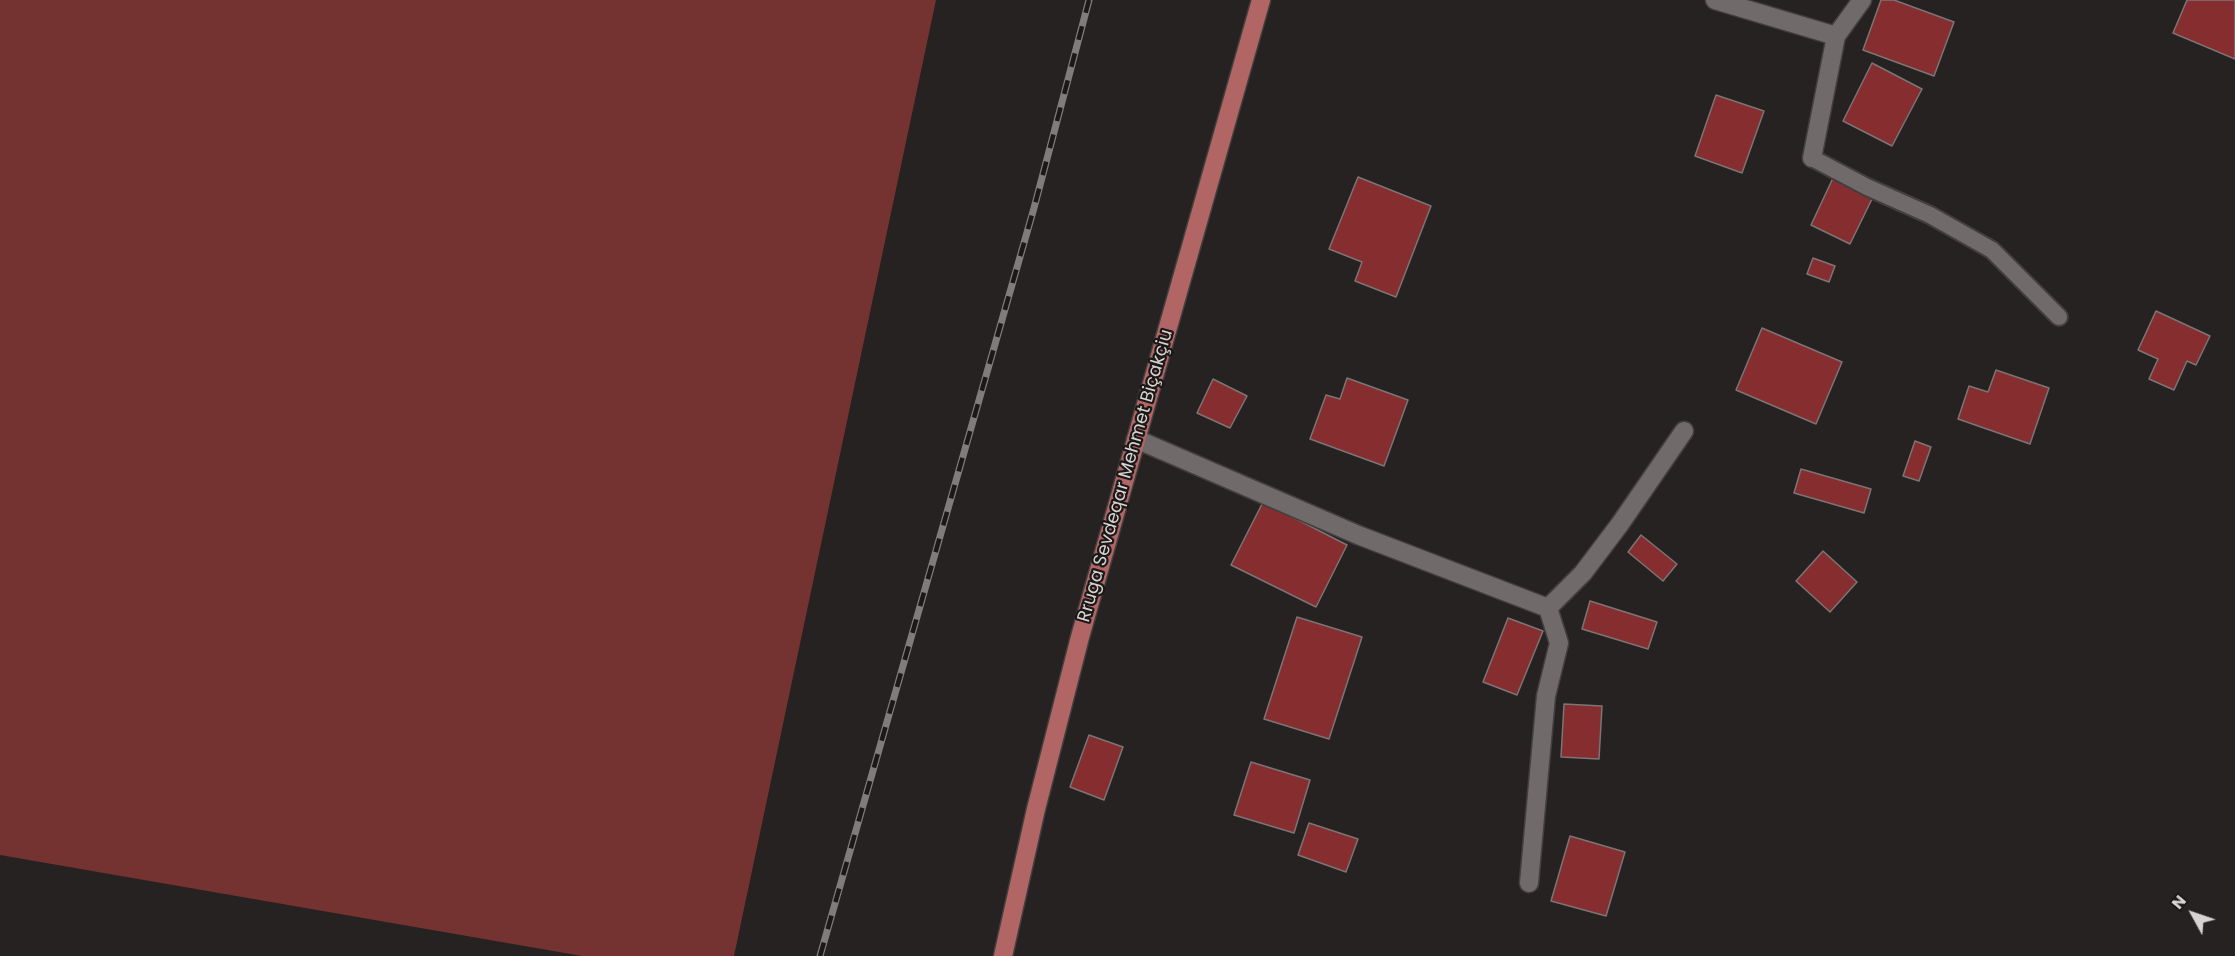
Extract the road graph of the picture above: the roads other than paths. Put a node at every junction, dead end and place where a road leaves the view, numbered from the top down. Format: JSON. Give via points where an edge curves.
{"nodes":[{"id":1,"x":1261,"y":0,"type":"edge"},
{"id":2,"x":1715,"y":0,"type":"edge"},
{"id":3,"x":1862,"y":0,"type":"edge"},
{"id":4,"x":1836,"y":36,"type":"junction"},
{"id":5,"x":1812,"y":158,"type":"joint"},
{"id":6,"x":2059,"y":316,"type":"dead end"},
{"id":7,"x":1684,"y":431,"type":"dead end"},
{"id":8,"x":1136,"y":439,"type":"junction"},
{"id":9,"x":1548,"y":608,"type":"junction"},
{"id":10,"x":1529,"y":883,"type":"dead end"},
{"id":11,"x":1003,"y":956,"type":"edge"}],
"edges":[{"from":1,"to":8,"type":"main road","name":"Rruga Sevdeqar Mehmet Biçakçiu"},
{"from":2,"to":4,"type":"street"},
{"from":3,"to":4,"type":"street"},
{"from":4,"to":5,"type":"street"},
{"from":5,"to":6,"type":"lane","via":[[1930,214],[1992,250]]},
{"from":7,"to":9,"type":"street","via":[[1583,573]]},
{"from":8,"to":9,"type":"street","via":[[1358,535]]},
{"from":8,"to":11,"type":"main road","name":"Rruga Sevdeqar Mehmet Biçakçiu","via":[[1080,637]]},
{"from":9,"to":10,"type":"street","via":[[1559,643],[1546,696]]}]}
